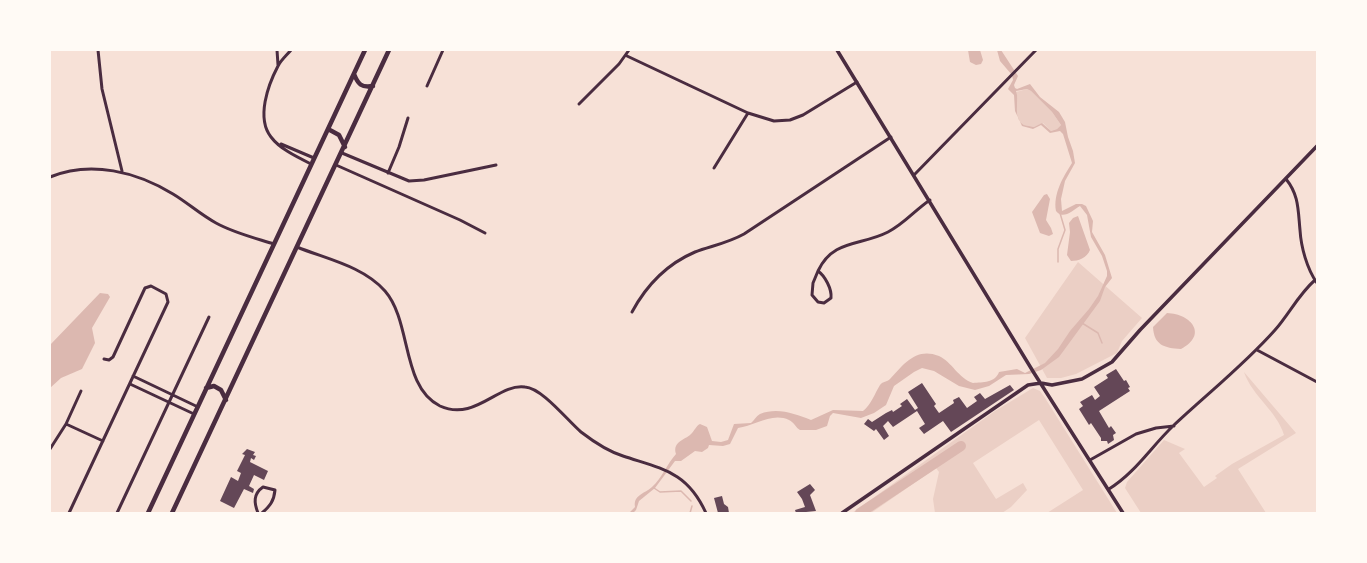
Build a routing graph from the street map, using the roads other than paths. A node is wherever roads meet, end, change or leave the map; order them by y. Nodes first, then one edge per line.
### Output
1 (98, 50) edge
2 (277, 50) edge
3 (291, 50) edge
4 (365, 50) edge
5 (389, 50) edge
6 (443, 50) edge
7 (630, 50) edge
8 (838, 50) edge
9 (1036, 50) edge
10 (627, 56) junction
11 (278, 65) junction
12 (354, 74) junction
13 (857, 82) junction
14 (373, 86) junction
15 (427, 86) dead end
16 (579, 104) dead end
17 (748, 113) junction
18 (408, 118) dead end
19 (328, 129) junction
20 (891, 137) junction
21 (277, 143) junction
22 (1317, 146) edge
23 (345, 147) junction
24 (342, 153) junction
25 (314, 158) junction
26 (311, 164) junction
27 (336, 165) junction
28 (496, 165) dead end
29 (714, 168) dead end
30 (122, 172) junction
31 (388, 173) junction
32 (914, 175) junction
33 (50, 177) edge
34 (1286, 179) junction
35 (930, 200) junction
36 (486, 233) dead end
37 (274, 244) junction
38 (297, 247) junction
39 (818, 270) junction
40 (1316, 282) edge
41 (632, 312) dead end
42 (209, 318) dead end
43 (1257, 350) junction
44 (104, 359) dead end
45 (133, 376) junction
46 (1317, 382) edge
47 (1041, 383) junction
48 (130, 384) junction
49 (206, 388) junction
50 (81, 391) dead end
51 (173, 395) junction
52 (226, 400) junction
53 (169, 402) junction
54 (198, 407) junction
55 (194, 414) junction
56 (66, 424) junction
57 (1174, 426) junction
58 (103, 441) junction
59 (50, 449) edge
60 (1090, 460) junction
61 (1109, 489) junction
62 (69, 513) edge
63 (117, 513) edge
64 (148, 513) edge
65 (172, 513) edge
66 (258, 513) edge
67 (262, 513) edge
68 (706, 513) edge
69 (842, 513) edge
70 (1123, 513) edge

1 - 30 street
2 - 11 street
3 - 11 street
4 - 12 main road
5 - 14 main road
6 - 15 street
7 - 10 street
8 - 13 street
9 - 32 street
10 - 16 street
10 - 17 street
11 - 21 street
12 - 14 main road
12 - 19 main road
13 - 17 street
13 - 20 street
14 - 23 main road
17 - 29 street
18 - 31 street
19 - 23 main road
19 - 25 main road
20 - 32 street
20 - 41 street
21 - 25 street
21 - 26 street
22 - 34 street
23 - 24 main road
24 - 27 main road
24 - 31 street
25 - 26 main road
26 - 37 main road
27 - 36 street
27 - 38 main road
28 - 31 street
30 - 33 street
30 - 37 street
32 - 35 street
34 - 40 street
34 - 47 street
35 - 39 street
35 - 47 street
37 - 49 main road
38 - 52 main road
38 - 68 street
39 - 39 street
40 - 43 street
42 - 51 street
43 - 46 street
43 - 57 street
44 - 45 street
45 - 48 street
45 - 51 street
47 - 60 street
47 - 69 street
48 - 53 street
48 - 58 street
49 - 52 main road
49 - 54 main road
50 - 56 street
51 - 53 street
51 - 54 street
52 - 65 main road
53 - 55 street
53 - 63 street
54 - 55 main road
55 - 64 main road
56 - 58 street
56 - 59 street
57 - 60 street
57 - 61 street
58 - 62 street
60 - 61 street
61 - 70 street
66 - 67 street

